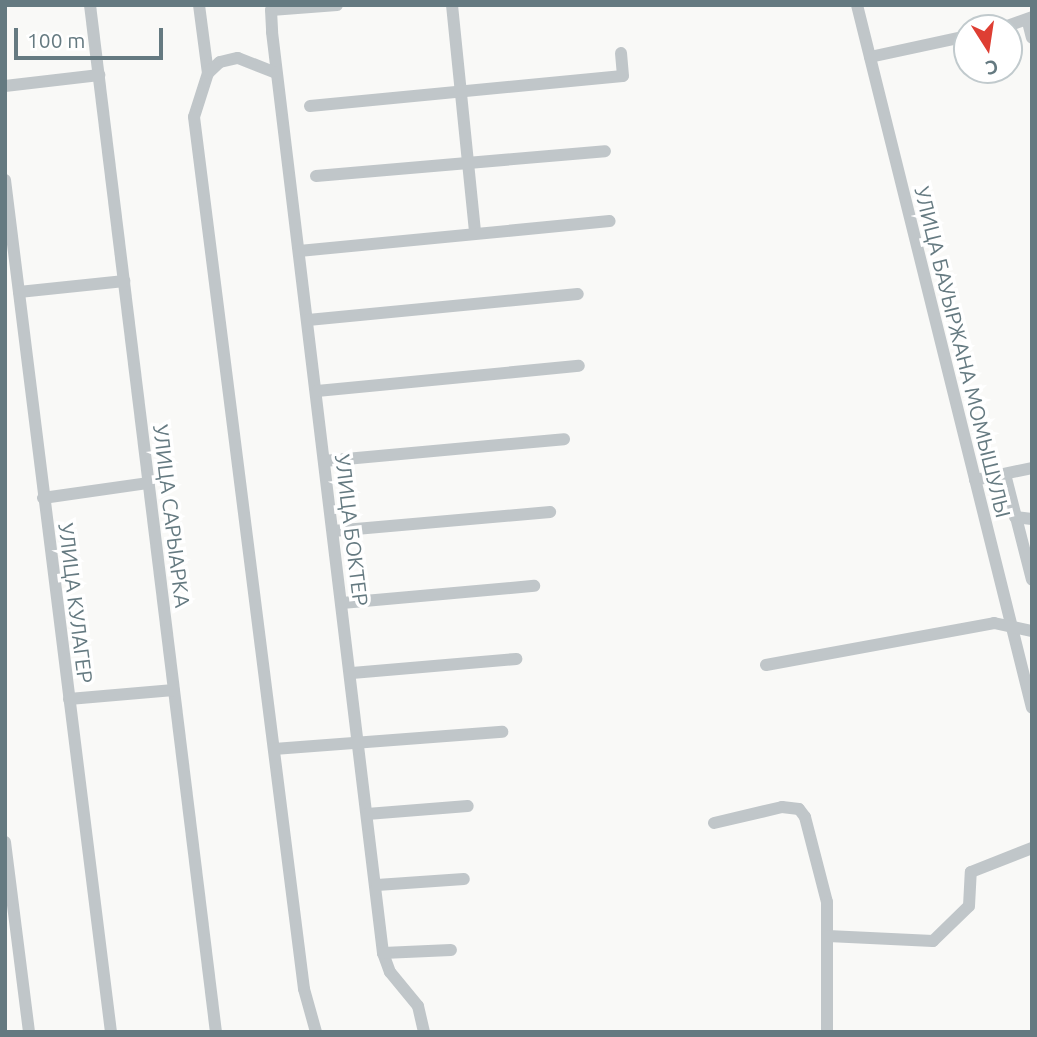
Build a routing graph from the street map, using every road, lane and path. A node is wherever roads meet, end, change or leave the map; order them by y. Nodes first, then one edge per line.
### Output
1 (90, 5) edge
2 (199, 5) edge
3 (337, 5) edge
4 (452, 5) edge
5 (857, 5) edge
6 (1030, 5) edge
7 (1031, 18) edge
8 (1032, 38) edge
9 (953, 39) edge
10 (621, 53) dead end
11 (870, 57) junction
12 (208, 73) junction
13 (276, 73) junction
14 (99, 75) junction
15 (5, 86) edge
16 (460, 90) junction
17 (310, 106) dead end
18 (606, 151) dead end
19 (466, 162) junction
20 (316, 176) dead end
21 (5, 180) edge
22 (610, 221) dead end
23 (475, 233) junction
24 (299, 251) junction
25 (124, 281) junction
26 (19, 292) junction
27 (578, 294) dead end
28 (308, 320) junction
29 (579, 366) dead end
30 (317, 391) junction
31 (564, 439) dead end
32 (324, 461) junction
33 (1032, 468) edge
34 (1005, 474) junction
35 (975, 480) junction
36 (149, 483) junction
37 (43, 498) junction
38 (550, 512) dead end
39 (1015, 517) junction
40 (1032, 519) edge
41 (333, 531) junction
42 (1028, 553) edge
43 (1032, 580) edge
44 (534, 586) dead end
45 (342, 603) junction
46 (1013, 628) junction
47 (1031, 631) edge
48 (1017, 647) junction
49 (516, 659) dead end
50 (766, 665) dead end
51 (352, 673) junction
52 (174, 690) junction
53 (69, 699) junction
54 (1032, 708) edge
55 (502, 732) dead end
56 (358, 744) junction
57 (274, 749) junction
58 (468, 806) dead end
59 (367, 814) junction
60 (714, 823) dead end
61 (5, 842) edge
62 (1032, 848) edge
63 (464, 879) dead end
64 (8, 885) edge
65 (377, 885) junction
66 (828, 936) junction
67 (451, 950) dead end
68 (383, 953) junction
69 (29, 1032) edge
70 (111, 1032) edge
71 (216, 1032) edge
72 (316, 1032) edge
73 (424, 1032) edge
74 (827, 1032) edge

1 - 14 street, УЛИЦА САРЫАРКА
2 - 12 street
3 - 13 street, УЛИЦА БОКТЕР
4 - 16 street
5 - 11 street, УЛИЦА БАУЫРЖАНА МОМЫШУЛЫ
6 - 7 street
7 - 8 street
9 - 11 street
10 - 16 street
11 - 35 street, УЛИЦА БАУЫРЖАНА МОМЫШУЛЫ
12 - 13 street
12 - 57 street
13 - 24 street, УЛИЦА БОКТЕР
14 - 15 street
14 - 25 street, УЛИЦА САРЫАРКА
16 - 17 street
16 - 19 street
18 - 19 street
19 - 20 street
19 - 23 street
21 - 26 street, УЛИЦА КУЛАГЕР
22 - 23 street
23 - 24 street
24 - 28 street, УЛИЦА БОКТЕР
25 - 26 street
25 - 36 street, УЛИЦА САРЫАРКА
26 - 37 street, УЛИЦА КУЛАГЕР
27 - 28 street
28 - 30 street, УЛИЦА БОКТЕР
29 - 30 street
30 - 32 street, УЛИЦА БОКТЕР
31 - 32 street
32 - 41 street, УЛИЦА БОКТЕР
33 - 34 street
34 - 35 street
34 - 39 street
35 - 46 street, УЛИЦА БАУЫРЖАНА МОМЫШУЛЫ
36 - 37 street
36 - 52 street, УЛИЦА САРЫАРКА
37 - 53 street, УЛИЦА КУЛАГЕР
38 - 41 street
39 - 40 street
39 - 42 street
41 - 45 street, УЛИЦА БОКТЕР
42 - 43 street
44 - 45 street
45 - 51 street, УЛИЦА БОКТЕР
46 - 47 street
46 - 48 street, УЛИЦА БАУЫРЖАНА МОМЫШУЛЫ
46 - 50 street
47 - 48 street
48 - 54 street, УЛИЦА БАУЫРЖАНА МОМЫШУЛЫ
49 - 51 street
51 - 56 street, УЛИЦА БОКТЕР
52 - 53 street
52 - 71 street, УЛИЦА САРЫАРКА
53 - 70 street, УЛИЦА КУЛАГЕР
55 - 56 street
56 - 57 street
56 - 59 street, УЛИЦА БОКТЕР
57 - 72 street
58 - 59 street
59 - 65 street, УЛИЦА БОКТЕР
60 - 66 street
61 - 64 street
62 - 66 street
63 - 65 street
64 - 69 street
65 - 68 street, УЛИЦА БОКТЕР
66 - 74 street
67 - 68 street
68 - 73 street, УЛИЦА БОКТЕР

